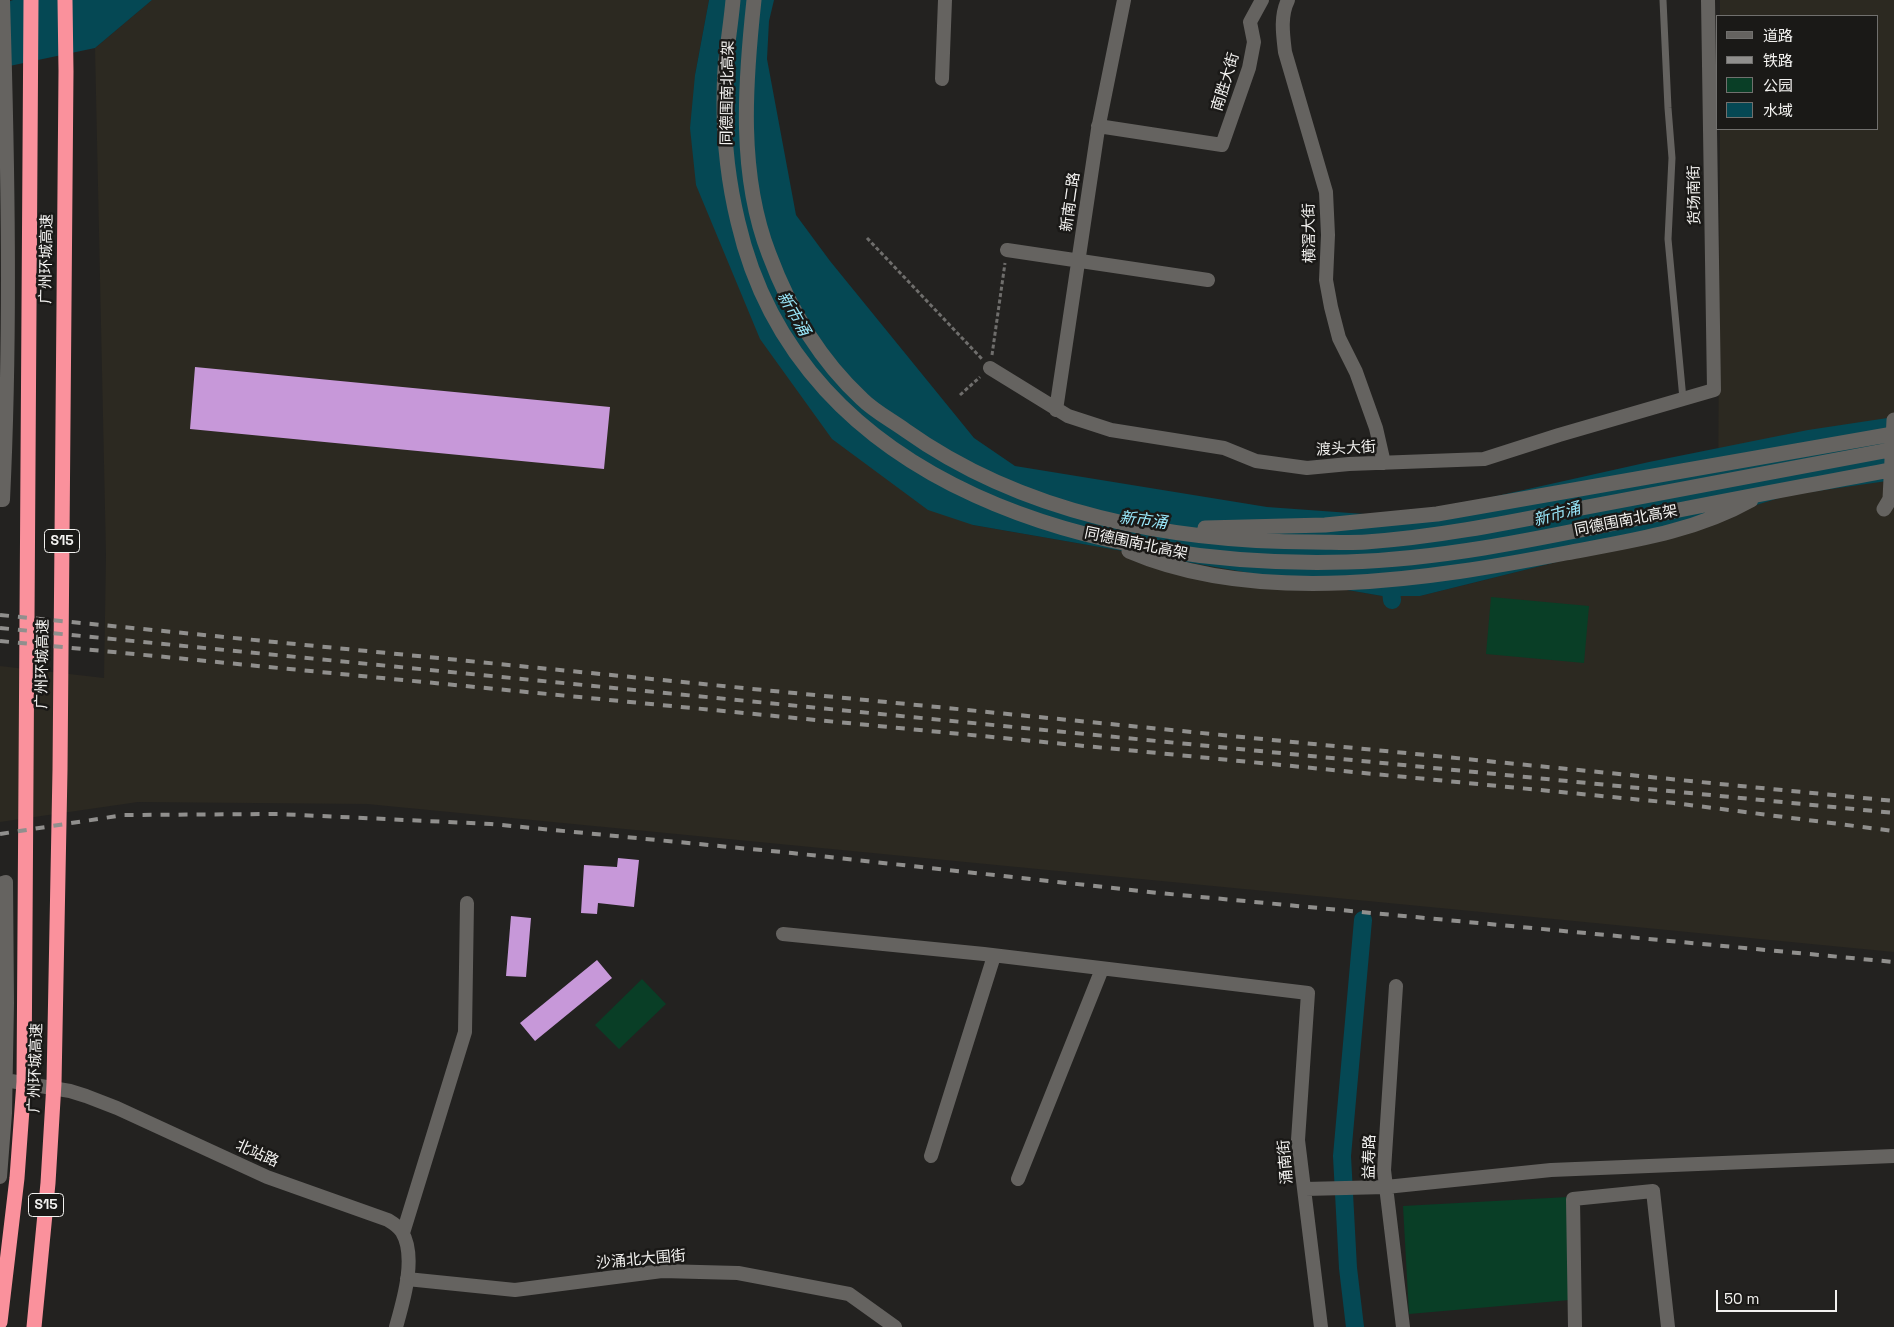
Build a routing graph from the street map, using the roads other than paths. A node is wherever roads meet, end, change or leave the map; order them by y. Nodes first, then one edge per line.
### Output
1 (2, 0) edge
2 (31, 0) edge
3 (65, 0) edge
4 (733, 0) edge
5 (754, 0) edge
6 (945, 0) edge
7 (1124, 0) edge
8 (1262, 0) edge
9 (1288, 0) edge
10 (1663, 0) edge
11 (1708, 0) edge
12 (942, 79) dead end
13 (1098, 126) junction
14 (1007, 250) road end
15 (1078, 260) junction
16 (1208, 280) dead end
17 (990, 368) road end
18 (1714, 390) joint
19 (1683, 399) junction
20 (1056, 410) junction
21 (1894, 420) edge
22 (1894, 443) edge
23 (1384, 463) junction
24 (1894, 469) edge
25 (0, 500) edge
26 (1887, 504) dead end
27 (1150, 529) junction
28 (1093, 535) junction
29 (3, 883) edge
30 (468, 903) dead end
31 (782, 934) dead end
32 (994, 956) junction
33 (1102, 969) junction
34 (1396, 986) dead end
35 (5, 1080) junction
36 (931, 1156) dead end
37 (1894, 1156) edge
38 (0, 1177) edge
39 (1018, 1179) dead end
40 (1386, 1187) junction
41 (1304, 1189) junction
42 (403, 1233) junction
43 (407, 1279) junction
44 (0, 1322) edge
45 (34, 1327) edge
46 (396, 1327) edge
47 (895, 1327) edge
48 (1321, 1327) edge
49 (1403, 1327) edge
50 (1575, 1327) edge
51 (1668, 1327) edge

1 - 25 street
2 - 44 highway, 广州环城高速 / S15
3 - 45 highway, 广州环城高速 / S15
4 - 28 main road, 同德围南北高架
5 - 27 main road, 同德围南北高架
6 - 12 street
7 - 13 street, 新南二路
8 - 13 street, 南胜大街
9 - 23 street, 横滘大街
10 - 19 lane
11 - 18 street, 货场南街
13 - 15 street, 新南二路
14 - 15 street
15 - 16 street
15 - 20 street, 新南二路
17 - 20 street, 渡头大街
18 - 19 street, 渡头大街
19 - 23 street, 渡头大街
20 - 23 street, 渡头大街
21 - 22 main road
22 - 26 main road
22 - 27 main road
22 - 27 main road, 同德围南北高架
22 - 28 main road
24 - 28 main road, 同德围南北高架
29 - 35 street
30 - 42 street
31 - 32 street
32 - 33 street
32 - 36 street
33 - 39 street
33 - 41 street, 涌南街
34 - 40 street, 益寿路
35 - 38 street
35 - 42 street, 北站路
37 - 40 street
40 - 41 street
40 - 49 street, 益寿路
41 - 48 street, 涌南街
42 - 43 street
43 - 46 street
43 - 47 street, 沙涌北大围街
50 - 51 street

